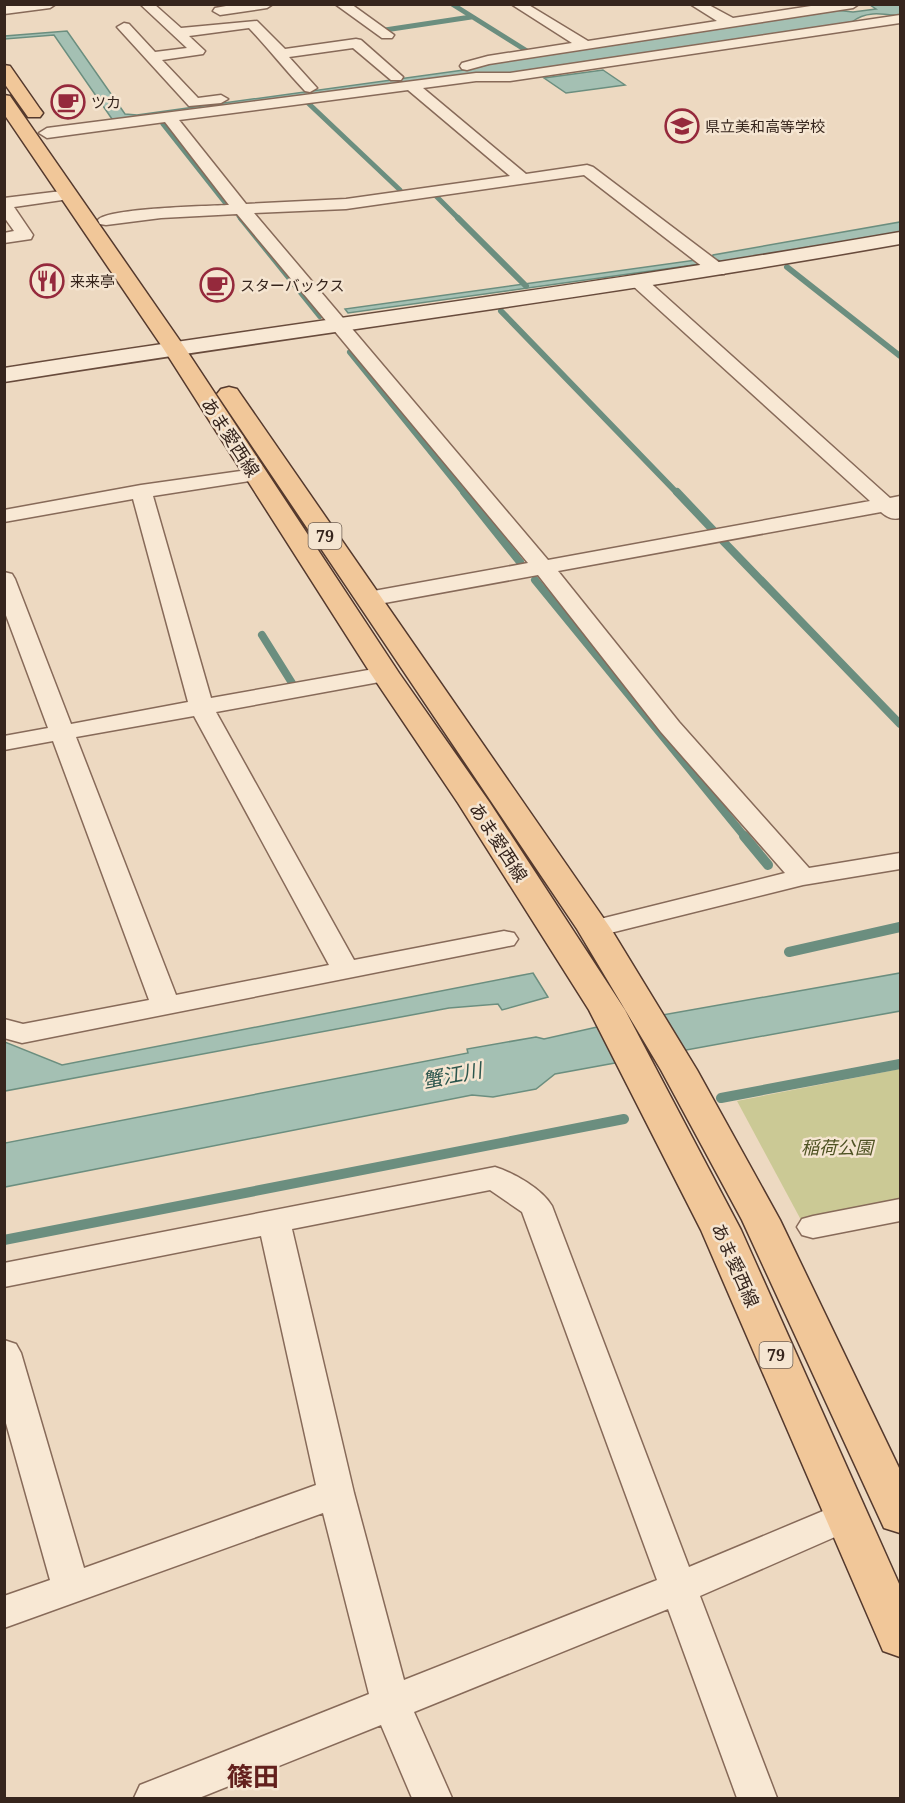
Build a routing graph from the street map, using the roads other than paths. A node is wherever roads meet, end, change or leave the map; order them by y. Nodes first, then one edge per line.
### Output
1 (50, 4) edge
2 (146, 4) edge
3 (267, 4) edge
4 (341, 4) edge
5 (517, 4) edge
6 (696, 4) edge
7 (853, 4) edge
8 (4, 10) edge
9 (213, 12) dead end
10 (887, 15) edge
11 (731, 23) junction
12 (124, 27) dead end
13 (177, 33) junction
14 (387, 35) dead end
15 (585, 45) junction
16 (282, 54) junction
17 (152, 57) junction
18 (4, 70) edge
19 (396, 76) junction
20 (410, 86) junction
21 (310, 88) junction
22 (4, 100) edge
23 (169, 117) junction
24 (47, 133) junction
25 (523, 179) junction
26 (70, 195) junction
27 (4, 203) edge
28 (242, 210) junction
29 (106, 220) junction
30 (4, 238) edge
31 (900, 238) edge
32 (718, 270) junction
33 (639, 282) junction
34 (339, 324) junction
35 (185, 346) junction
36 (4, 375) edge
37 (255, 475) junction
38 (141, 491) junction
39 (896, 508) edge
40 (4, 516) edge
41 (543, 567) junction
42 (4, 579) edge
43 (368, 599) junction
44 (385, 674) junction
45 (202, 708) junction
46 (63, 733) junction
47 (4, 743) edge
48 (900, 861) edge
49 (802, 877) junction
50 (594, 929) junction
51 (504, 939) dead end
52 (346, 970) junction
53 (166, 1006) junction
54 (624, 1007) junction
55 (4, 1028) edge
56 (661, 1073) junction
57 (900, 1210) edge
58 (274, 1221) junction
59 (813, 1227) dead end
60 (4, 1275) edge
61 (4, 1353) edge
62 (336, 1493) junction
63 (899, 1507) edge
64 (847, 1516) junction
65 (679, 1588) junction
66 (71, 1589) junction
67 (4, 1612) edge
68 (900, 1636) edge
69 (391, 1703) junction
70 (154, 1798) edge
71 (432, 1798) edge
72 (757, 1798) edge

1 - 8 street
2 - 13 street
3 - 9 street
4 - 14 street
5 - 15 street
6 - 11 street
7 - 11 street
10 - 20 street
11 - 15 street
12 - 17 street
13 - 16 street
13 - 17 street
15 - 19 street
16 - 19 street
16 - 21 street
17 - 21 street
18 - 24 main road, あま愛西線 / 79
19 - 21 street
20 - 23 street
20 - 25 street
22 - 26 main road, あま愛西線 / 79
23 - 24 street
23 - 28 street
24 - 29 main road, あま愛西線 / 79
25 - 28 street
25 - 32 street
26 - 27 street
26 - 35 main road, あま愛西線 / 79
27 - 30 street
28 - 29 street
28 - 34 street
29 - 35 main road, あま愛西線 / 79
31 - 32 street
32 - 33 street
33 - 34 street
33 - 39 street
34 - 35 street
34 - 41 street
35 - 36 street
35 - 37 main road, あま愛西線 / 79
35 - 43 main road, あま愛西線 / 79
37 - 38 street
37 - 44 main road, あま愛西線 / 79
38 - 40 street
38 - 45 street
39 - 41 street
41 - 43 street
41 - 49 street
42 - 46 street
43 - 50 main road, あま愛西線 / 79
44 - 45 street
44 - 54 main road, あま愛西線 / 79
45 - 46 street
45 - 52 street
46 - 47 street
46 - 53 street
48 - 49 street
49 - 50 street
50 - 54 main road, あま愛西線 / 79
51 - 52 street
52 - 53 street
53 - 55 street
54 - 56 main road, あま愛西線 / 79
56 - 63 main road, あま愛西線 / 79
56 - 64 main road, あま愛西線 / 79
57 - 59 street
58 - 60 street
58 - 62 street
58 - 65 street
61 - 66 street
62 - 66 street
62 - 69 street
64 - 65 street
64 - 68 main road, あま愛西線 / 79
65 - 69 street
65 - 72 street
66 - 67 street
69 - 70 street
69 - 71 street

